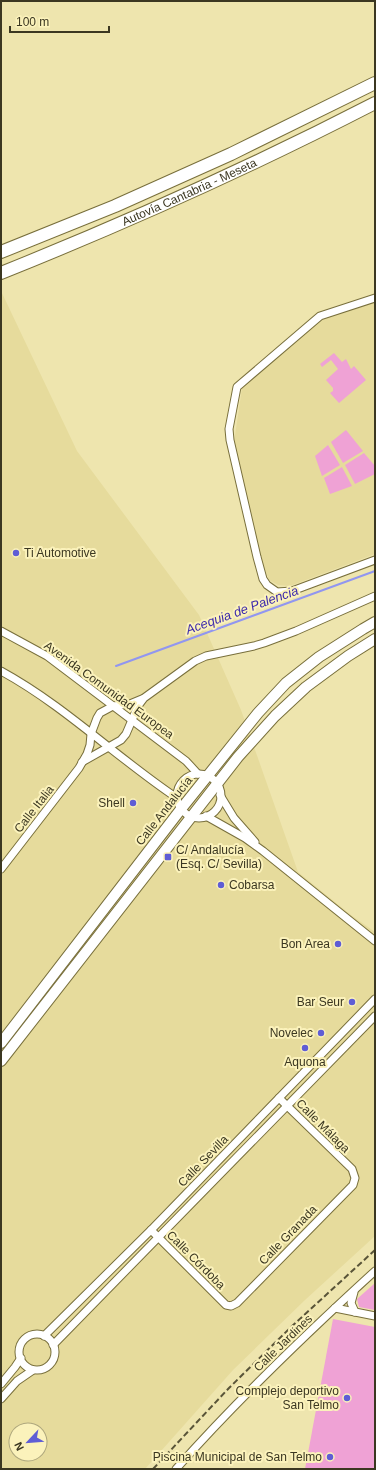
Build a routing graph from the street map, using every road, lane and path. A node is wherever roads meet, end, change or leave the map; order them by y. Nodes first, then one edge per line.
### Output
1 (375, 83) edge
2 (375, 103) edge
3 (1, 252) edge
4 (1, 273) edge
5 (375, 298) edge
6 (375, 560) edge
7 (375, 596) edge
8 (375, 622) edge
9 (1, 631) edge
10 (375, 639) edge
11 (1, 672) edge
12 (144, 698) junction
13 (113, 706) junction
14 (132, 720) junction
15 (90, 734) junction
16 (108, 748) junction
17 (82, 762) junction
18 (203, 775) junction
19 (217, 784) junction
20 (220, 795) junction
21 (177, 798) junction
22 (181, 809) junction
23 (206, 816) junction
24 (192, 817) junction
25 (263, 851) junction
26 (1, 869) edge
27 (374, 941) edge
28 (375, 999) edge
29 (375, 1016) edge
30 (1, 1044) edge
31 (1, 1061) edge
32 (279, 1098) junction
33 (287, 1106) junction
34 (352, 1169) joint
35 (151, 1230) junction
36 (158, 1238) junction
37 (375, 1271) edge
38 (355, 1289) junction
39 (226, 1305) joint
40 (335, 1308) junction
41 (355, 1312) junction
42 (375, 1316) edge
43 (44, 1336) junction
44 (54, 1345) junction
45 (21, 1358) junction
46 (33, 1370) junction
47 (1, 1384) edge
48 (1, 1399) edge
49 (176, 1469) edge

1 - 3 highway, Autovía Cantabria - Meseta
2 - 4 highway, Autovía Cantabria - Meseta
5 - 6 street
7 - 12 street
8 - 18 main road, Calle Andalucía
9 - 13 street, Avenida Comunidad Europea
10 - 19 main road, Calle Andalucía
11 - 15 street
12 - 13 street
12 - 14 street
13 - 14 street, Avenida Comunidad Europea
13 - 15 street
14 - 16 street
14 - 18 street, Avenida Comunidad Europea
15 - 16 street
15 - 17 street, Calle Italia
16 - 17 street, Calle Italia
16 - 21 street
17 - 26 street, Calle Italia
18 - 19 street, Avenida Comunidad Europea
18 - 21 street
18 - 22 main road, Calle Andalucía
19 - 20 street
19 - 24 main road, Calle Andalucía
20 - 23 street
20 - 25 street
21 - 22 street
22 - 24 street
22 - 30 main road, Calle Andalucía
23 - 24 street
23 - 25 street
24 - 31 main road, Calle Andalucía
25 - 27 street
28 - 32 street, Calle Sevilla
29 - 33 street, Calle Sevilla
32 - 33 street, Calle Málaga
32 - 35 street, Calle Sevilla
33 - 34 street, Calle Málaga
33 - 36 street, Calle Sevilla
34 - 39 street, Calle Granada
35 - 36 street, Calle Córdoba
35 - 43 street, Calle Sevilla
36 - 39 street, Calle Córdoba
36 - 44 street, Calle Sevilla
37 - 38 street, Calle Jardines
38 - 40 street, Calle Jardines
38 - 41 street
40 - 41 street
40 - 49 street, Calle Jardines
41 - 42 street
43 - 44 street
43 - 45 street
44 - 46 street
45 - 46 street
45 - 47 street
46 - 48 street

